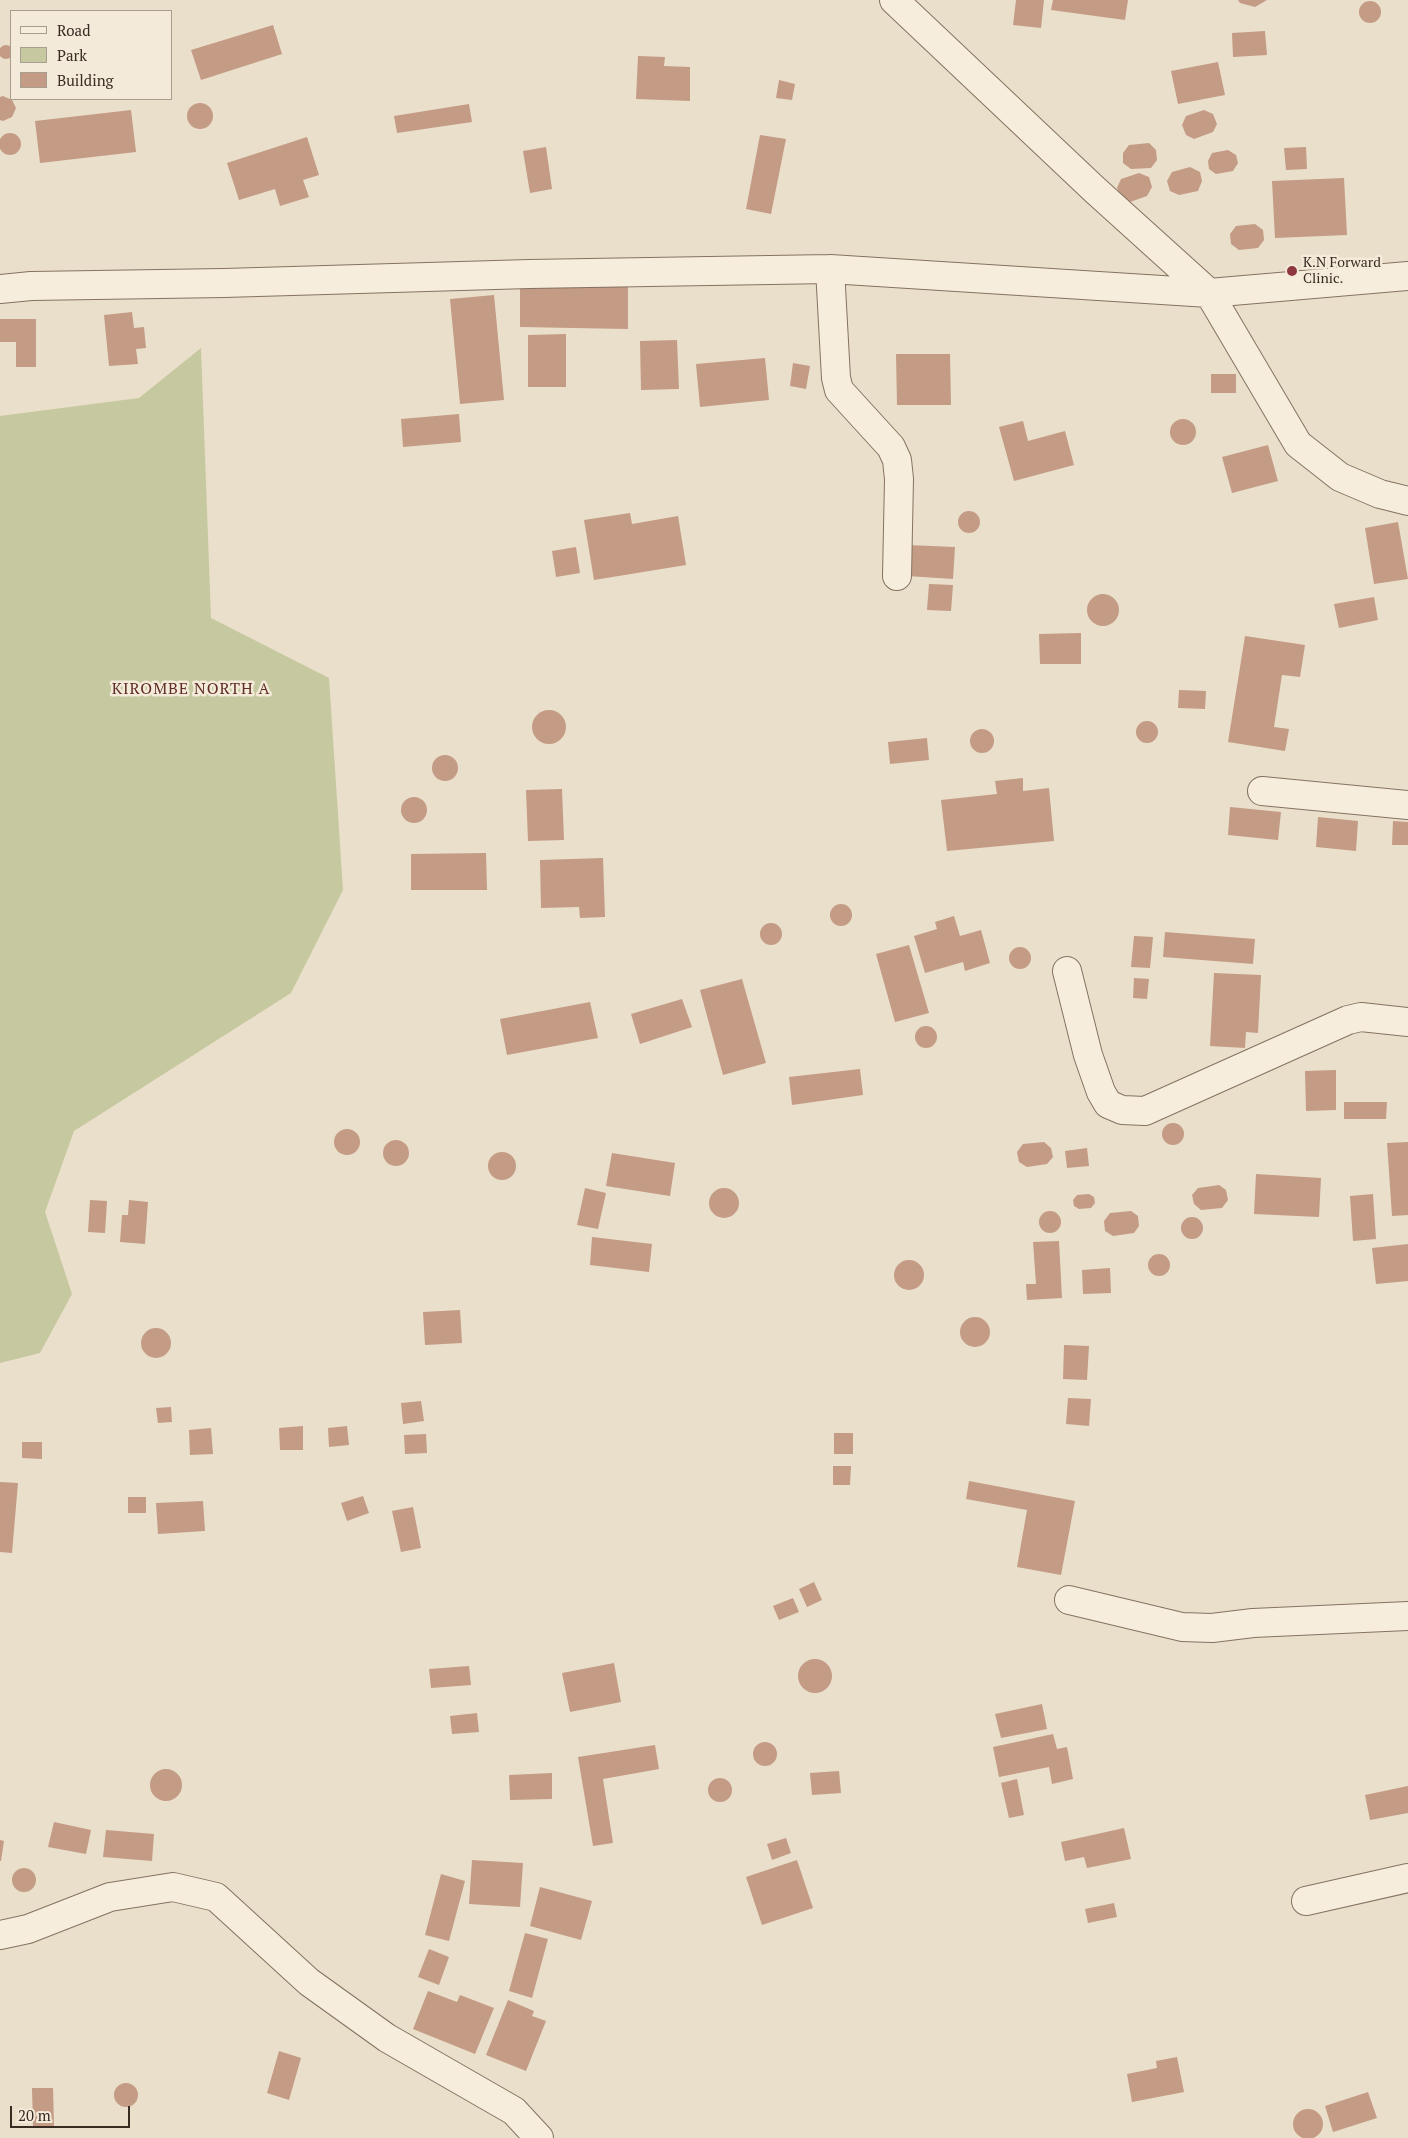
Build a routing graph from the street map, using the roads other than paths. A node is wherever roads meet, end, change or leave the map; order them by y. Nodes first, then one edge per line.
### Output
1 (894, 0) edge
2 (830, 270) junction
3 (1408, 276) edge
4 (0, 290) edge
5 (1209, 293) junction
6 (1408, 501) edge
7 (896, 576) dead end
8 (1262, 791) dead end
9 (1408, 805) edge
10 (1067, 971) dead end
11 (1408, 1022) edge
12 (1069, 1600) dead end
13 (1408, 1616) edge
14 (1408, 1878) edge
15 (1306, 1901) dead end
16 (0, 1935) edge
17 (539, 2138) edge

1 - 5 street
2 - 4 street
2 - 5 street
2 - 7 street
3 - 5 street
5 - 6 street
8 - 9 street
10 - 11 street
12 - 13 street
14 - 15 street
16 - 17 street

